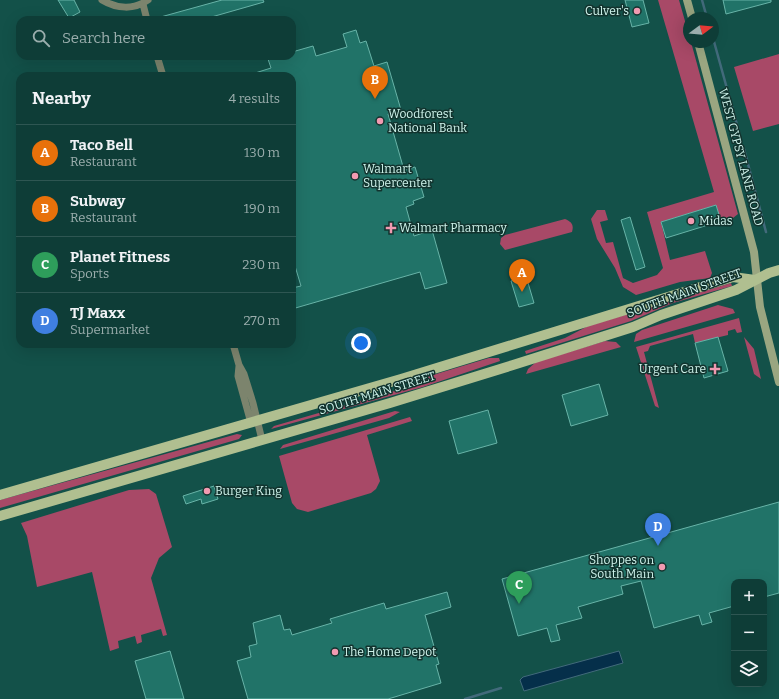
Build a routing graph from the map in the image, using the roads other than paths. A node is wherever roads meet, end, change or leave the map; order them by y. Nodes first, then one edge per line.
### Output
1 (102, 0) edge
2 (687, 0) edge
3 (145, 2) edge
4 (690, 12) edge
5 (147, 16) edge
6 (700, 48) edge
7 (158, 60) edge
8 (162, 72) edge
9 (779, 270) edge
10 (756, 280) junction
11 (234, 348) edge
12 (779, 382) edge
13 (254, 422) junction
14 (262, 440) junction
15 (0, 495) edge
16 (0, 516) edge

1 - 3 street
2 - 4 main road
3 - 5 street
6 - 10 main road, WEST GYPSY LANE ROAD
7 - 8 street
9 - 10 main road, SOUTH MAIN STREET
10 - 12 main road, WEST GYPSY LANE ROAD
10 - 13 main road, SOUTH MAIN STREET
10 - 14 main road, SOUTH MAIN STREET
11 - 13 street
13 - 14 street
13 - 15 main road, SOUTH MAIN STREET
14 - 16 main road, SOUTH MAIN STREET

